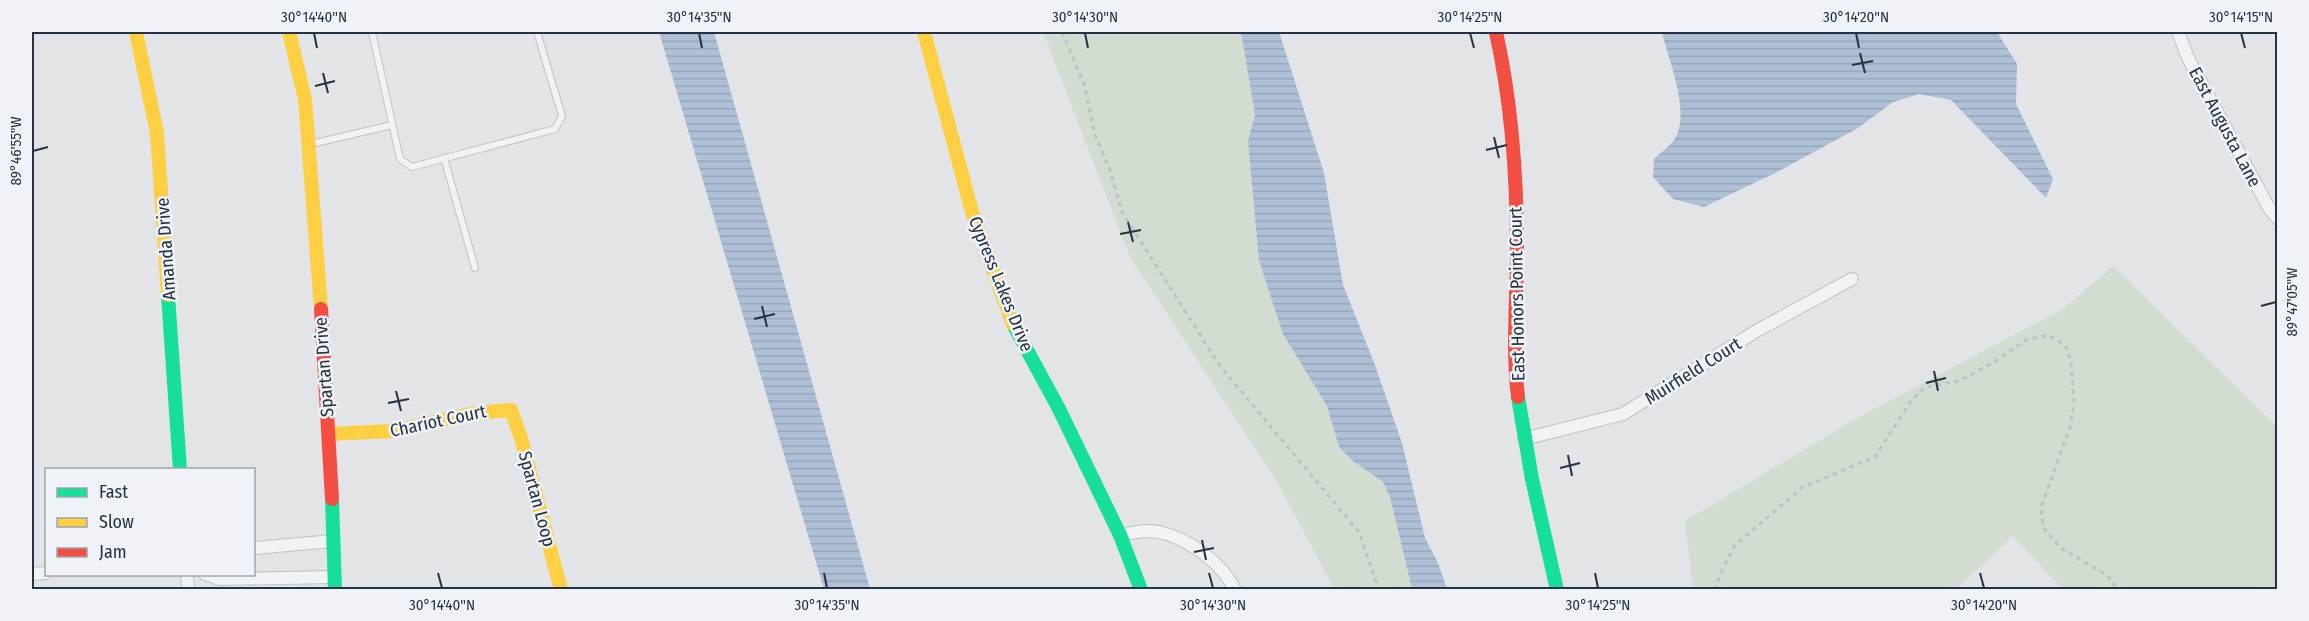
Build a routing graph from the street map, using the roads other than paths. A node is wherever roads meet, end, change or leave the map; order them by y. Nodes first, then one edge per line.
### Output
1 (136, 32) edge
2 (289, 32) edge
3 (372, 32) edge
4 (537, 32) edge
5 (924, 32) edge
6 (1496, 32) edge
7 (2178, 32) edge
8 (392, 125) junction
9 (310, 144) junction
10 (444, 158) junction
11 (2277, 219) edge
12 (475, 268) dead end
13 (1852, 279) dead end
14 (511, 410) joint
15 (328, 434) junction
16 (1524, 439) junction
17 (180, 468) edge
18 (1120, 535) junction
19 (333, 541) junction
20 (255, 548) edge
21 (211, 576) edge
22 (335, 583) edge
23 (561, 590) edge
24 (1141, 590) edge
25 (1235, 590) edge
26 (1557, 590) edge

1 - 17 street, Amanda Drive
2 - 9 street, Spartan Drive
3 - 8 lane
4 - 10 lane
5 - 18 street, Cypress Lakes Drive
6 - 16 street, East Honors Point Court
7 - 11 street, East Augusta Lane
8 - 9 lane
8 - 10 lane
9 - 15 street, Spartan Drive
10 - 12 lane
13 - 16 street, Muirfield Court
14 - 15 street, Chariot Court
14 - 23 street, Spartan Loop
15 - 19 street, Spartan Drive
16 - 26 street, East Honors Point Court
18 - 24 street, Cypress Lakes Drive
18 - 25 street
19 - 20 street
19 - 22 street, Spartan Drive
21 - 22 street

